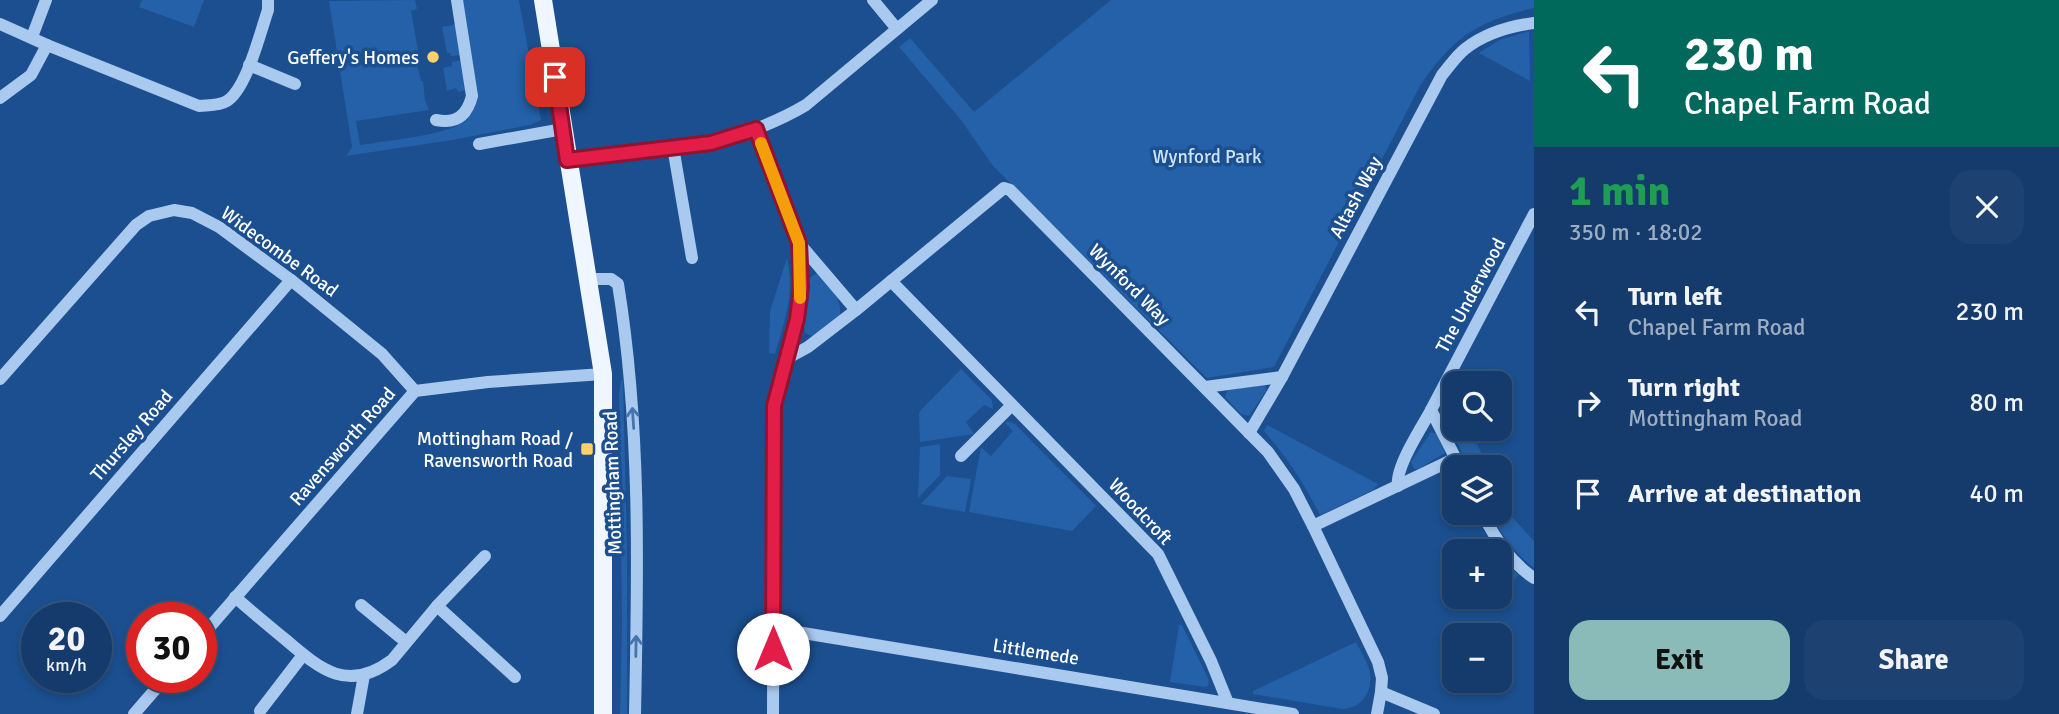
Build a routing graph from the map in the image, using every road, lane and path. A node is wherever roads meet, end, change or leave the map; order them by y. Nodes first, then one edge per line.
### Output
1 (46, 0) edge
2 (268, 0) edge
3 (457, 0) edge
4 (543, 0) edge
5 (873, 0) edge
6 (932, 0) edge
7 (1534, 23) edge
8 (0, 24) edge
9 (897, 29) junction
10 (32, 37) junction
11 (47, 45) junction
12 (249, 65) junction
13 (295, 84) dead end
14 (0, 98) edge
15 (436, 120) dead end
16 (563, 129) junction
17 (756, 129) junction
18 (479, 144) dead end
19 (673, 148) junction
20 (567, 160) junction
21 (1534, 214) edge
22 (799, 243) junction
23 (692, 258) dead end
24 (587, 279) junction
25 (291, 280) junction
26 (891, 281) junction
27 (856, 310) junction
28 (786, 359) junction
29 (603, 374) junction
30 (1282, 377) junction
31 (0, 379) edge
32 (1205, 387) junction
33 (415, 391) junction
34 (1012, 405) junction
35 (1431, 410) junction
36 (1249, 433) junction
37 (1454, 455) edge
38 (961, 456) dead end
39 (1442, 468) edge
40 (1398, 486) junction
41 (1489, 525) edge
42 (1313, 526) junction
43 (485, 556) dead end
44 (1534, 578) edge
45 (235, 597) junction
46 (361, 605) dead end
47 (437, 606) junction
48 (0, 615) edge
49 (217, 618) edge
50 (773, 628) junction
51 (406, 642) junction
52 (303, 655) junction
53 (364, 675) junction
54 (516, 677) dead end
55 (1381, 692) junction
56 (152, 693) edge
57 (1228, 703) junction
58 (260, 710) dead end
59 (134, 714) edge
60 (357, 714) edge
61 (603, 714) edge
62 (635, 714) edge
63 (773, 714) edge
64 (1293, 714) edge
65 (1377, 714) edge
66 (1434, 714) edge

1 - 10 street
2 - 12 street
3 - 15 street
4 - 16 main road, Mottingham Road
5 - 9 street
6 - 9 street
7 - 30 street, Altash Way
8 - 10 street
9 - 17 street
10 - 11 street
11 - 12 street
11 - 14 street
12 - 13 street
16 - 18 street
16 - 20 main road, Mottingham Road
17 - 19 street
17 - 22 street
19 - 20 street
19 - 23 street
20 - 24 main road, Mottingham Road
21 - 35 street, The Underwood
22 - 27 street
22 - 28 street
24 - 29 main road, Mottingham Road
62 -> 24 street, Mottingham Road
25 - 31 street, Widecombe Road
25 - 33 street, Widecombe Road
25 - 48 street, Thursley Road
26 - 27 street
26 - 32 street, Wynford Way
26 - 34 street, Woodcroft
27 - 28 street
28 - 50 street
29 - 33 street, Ravensworth Road
29 - 61 main road, Mottingham Road
30 - 32 street
30 - 36 street, Altash Way
32 - 36 street, Wynford Way
33 - 45 street, Ravensworth Road
34 - 38 street
34 - 57 street, Woodcroft
35 - 37 street
35 - 40 street
36 - 42 street, Wynford Way
39 - 40 street
40 - 42 street
41 - 44 street
42 - 55 street, Wynford Way
43 - 47 street
45 - 49 street, Ravensworth Road
45 - 52 street
46 - 51 street
47 - 51 street
47 - 54 street
50 - 57 street, Littlemede
50 - 63 street
51 - 53 street
52 - 53 street
52 - 58 street
53 - 60 street
55 - 65 street, Wynford Way
55 - 66 street
56 - 59 street
57 - 64 street, Littlemede

